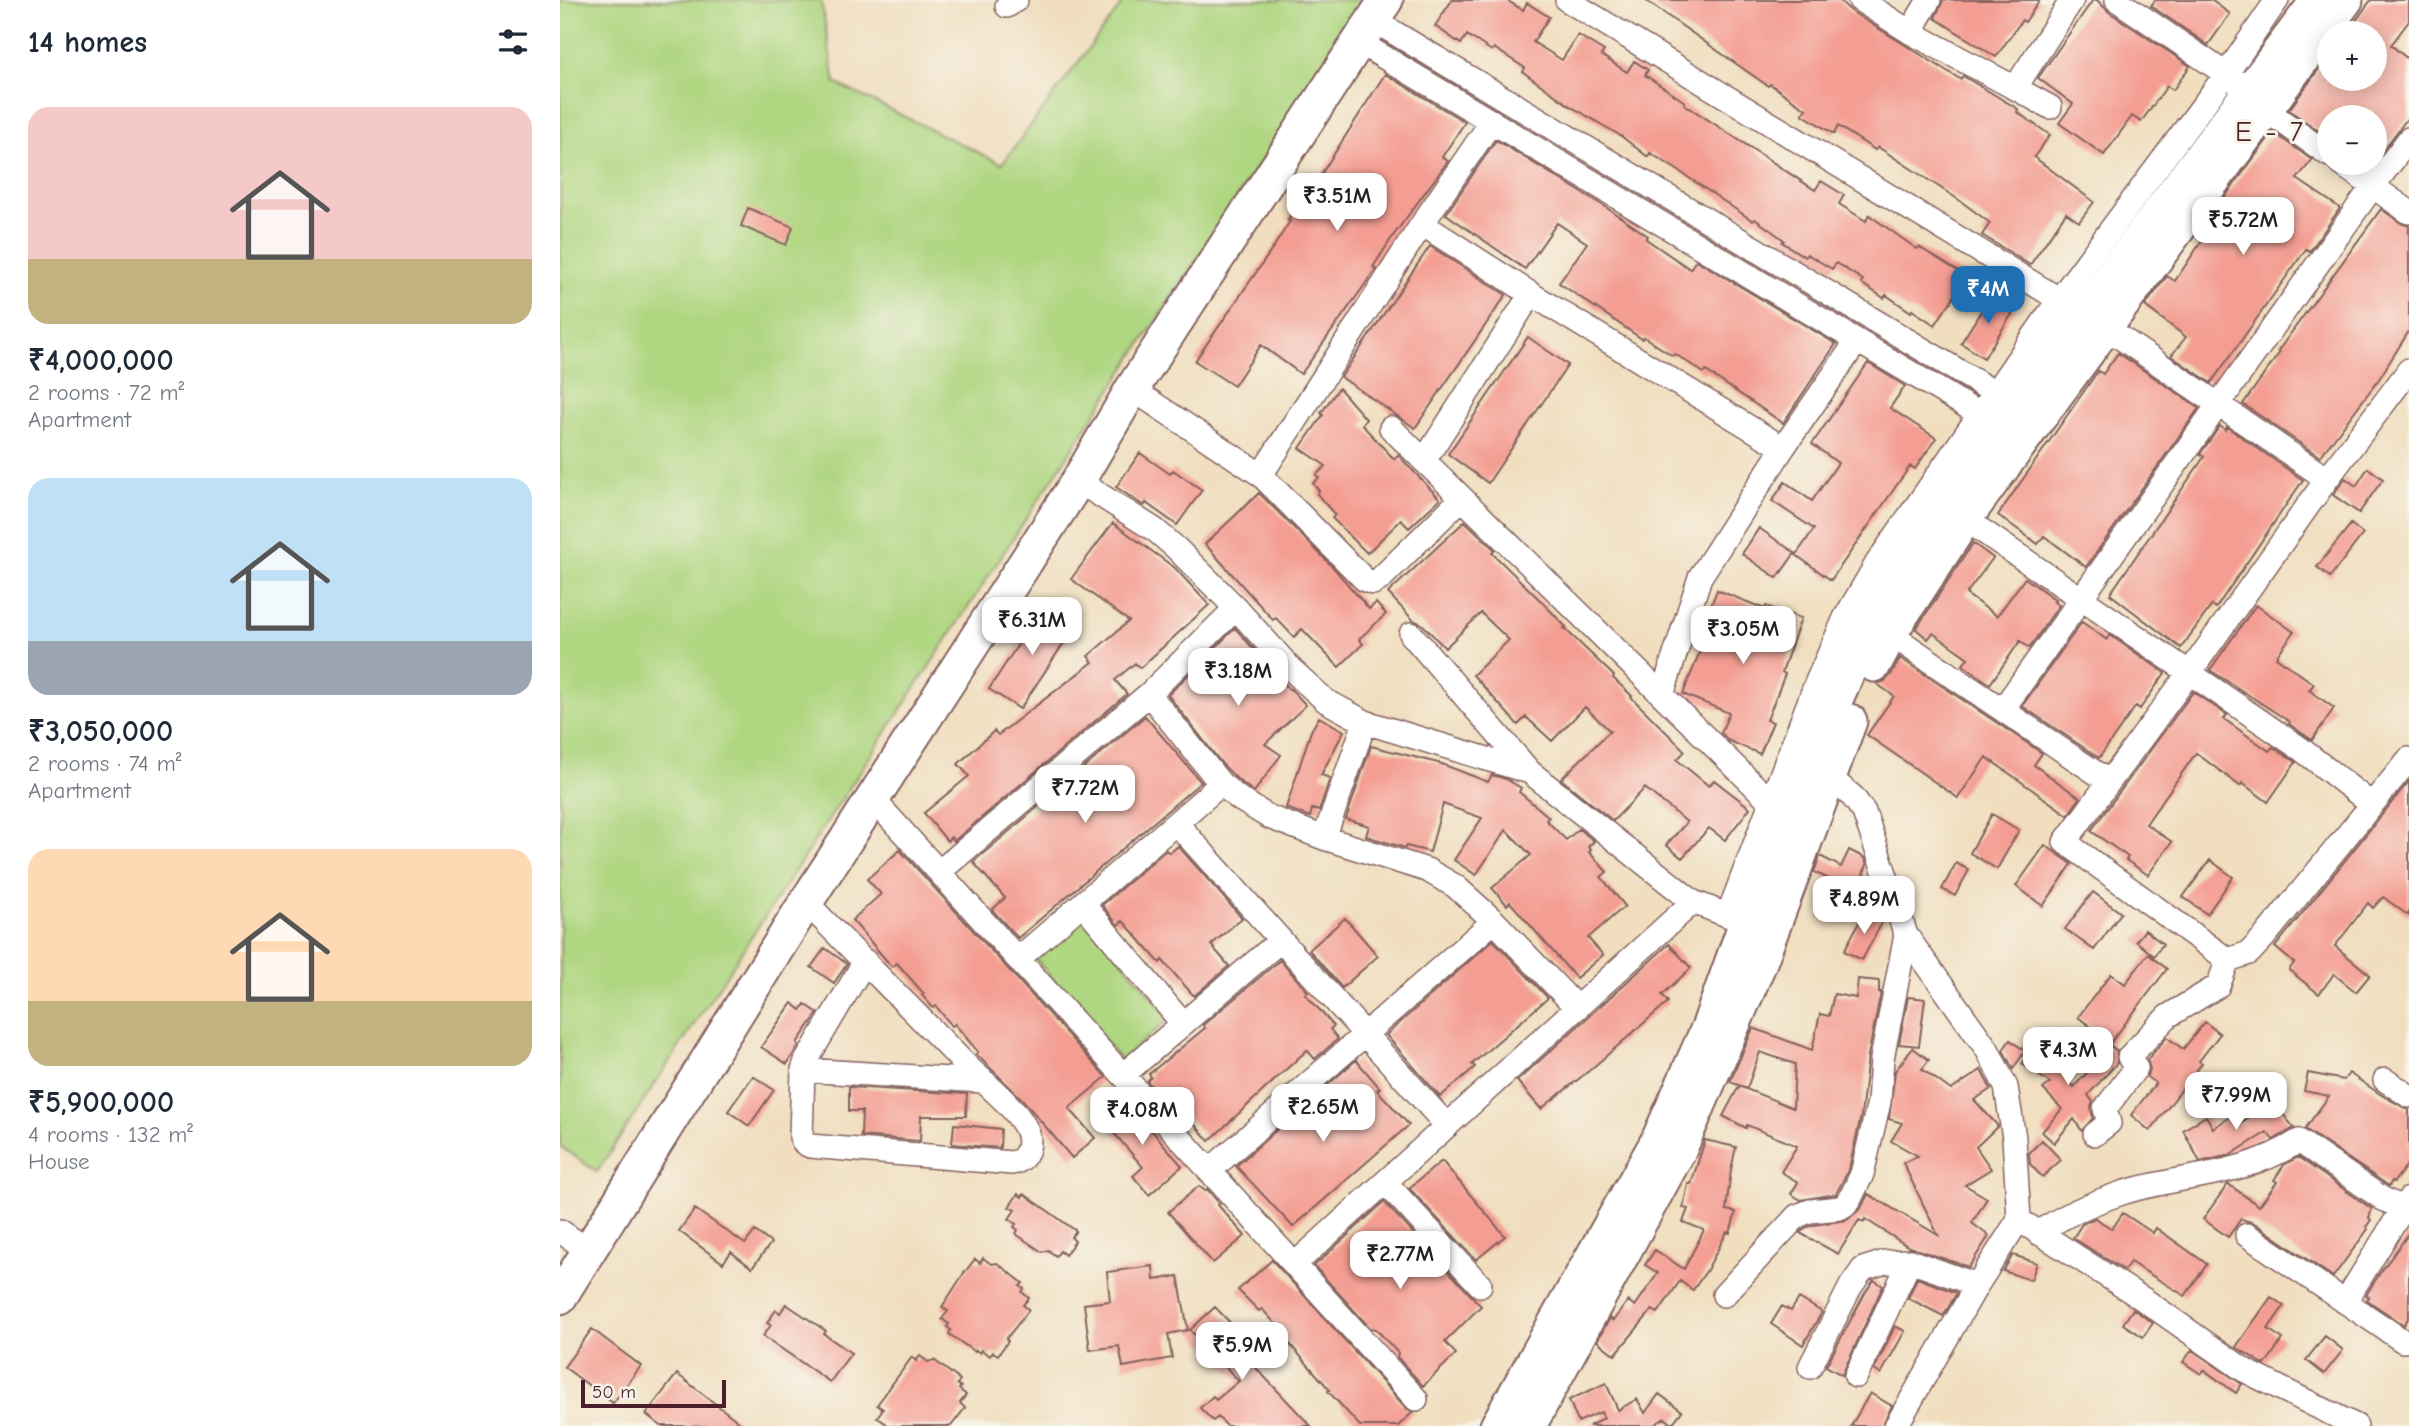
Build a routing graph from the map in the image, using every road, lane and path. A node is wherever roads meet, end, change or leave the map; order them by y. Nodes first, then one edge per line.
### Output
1 (1567, 0) edge
2 (1860, 0) edge
3 (1929, 0) edge
4 (2072, 0) edge
5 (2117, 0) edge
6 (2277, 0) edge
7 (2318, 0) edge
8 (2346, 0) edge
9 (1372, 20) edge
10 (1910, 32) junction
11 (2015, 88) junction
12 (2248, 91) junction
13 (2050, 107) dead end
14 (1492, 121) junction
15 (2409, 139) edge
16 (2317, 146) edge
17 (2357, 175) edge
18 (2373, 186) junction
19 (2409, 212) edge
20 (1422, 224) junction
21 (1531, 294) junction
22 (2082, 313) junction
23 (1857, 341) junction
24 (2409, 370) edge
25 (1132, 389) junction
26 (2219, 405) junction
27 (2009, 416) junction
28 (1391, 428) dead end
29 (1783, 448) junction
30 (1424, 461) junction
31 (1261, 475) junction
32 (2327, 479) junction
33 (1078, 481) junction
34 (1462, 498) junction
35 (1965, 519) junction
36 (2081, 597) junction
37 (1236, 608) junction
38 (1411, 634) dead end
39 (1890, 634) junction
40 (2190, 672) junction
41 (1149, 694) junction
42 (1662, 695) junction
43 (2003, 709) junction
44 (1365, 722) junction
45 (2409, 759) edge
46 (1819, 768) junction
47 (1530, 772) junction
48 (2108, 781) junction
49 (1220, 784) junction
50 (873, 799) junction
51 (2371, 803) junction
52 (1778, 809) junction
53 (1177, 824) junction
54 (1324, 838) junction
55 (939, 872) junction
56 (806, 902) junction
57 (1693, 902) junction
58 (1083, 904) junction
59 (1494, 920) junction
60 (1748, 923) junction
61 (1906, 935) junction
62 (1281, 940) junction
63 (1018, 959) junction
64 (2228, 960) junction
65 (865, 961) junction
66 (1577, 1008) junction
67 (1183, 1024) junction
68 (1365, 1034) junction
69 (803, 1070) junction
70 (1123, 1075) junction
71 (2385, 1080) dead end
72 (982, 1081) junction
73 (2409, 1096) edge
74 (1447, 1126) junction
75 (2095, 1134) dead end
76 (1209, 1171) junction
77 (1385, 1182) junction
78 (2407, 1206) edge
79 (2019, 1219) junction
80 (560, 1231) edge
81 (2038, 1233) junction
82 (2247, 1235) dead end
83 (588, 1250) junction
84 (1910, 1261) junction
85 (1294, 1265) junction
86 (1480, 1285) dead end
87 (1978, 1285) junction
88 (1724, 1295) dead end
89 (560, 1297) edge
90 (2345, 1302) junction
91 (2403, 1341) dead end
92 (1810, 1367) dead end
93 (1856, 1376) dead end
94 (1416, 1399) dead end
95 (1497, 1426) edge
96 (1529, 1426) edge
97 (1896, 1426) edge
98 (2356, 1426) edge

1 - 22 street
2 - 10 street
3 - 10 street
4 - 11 street
5 - 12 street
6 - 12 street
7 - 12 street
8 - 12 street
9 - 14 street
9 - 25 street
9 - 27 street
10 - 11 street
11 - 13 street
12 - 16 street
12 - 22 street
12 - 22 street
14 - 20 street
14 - 23 street
15 - 18 street
17 - 18 street
18 - 19 street
18 - 26 street
20 - 21 street
20 - 31 street
21 - 29 street
21 - 30 street
22 - 26 street
22 - 27 street
22 - 27 street
23 - 27 street
23 - 29 street
24 - 32 street
25 - 31 street
25 - 33 street
26 - 32 street
26 - 36 street
27 - 35 street
27 - 46 street
27 - 52 street
28 - 30 street
29 - 42 street
30 - 34 street
31 - 34 street
32 - 40 street
33 - 37 street
33 - 50 street
34 - 42 street
35 - 36 street
35 - 39 street
36 - 40 street
36 - 43 street
37 - 41 street
37 - 44 street
38 - 47 street
39 - 43 street
39 - 46 street
40 - 48 street
40 - 51 street
41 - 49 street
41 - 55 street
42 - 52 street
43 - 48 street
44 - 47 street
44 - 54 street
45 - 51 street
46 - 52 street
46 - 60 street
46 - 61 street
47 - 57 street
48 - 64 street
49 - 53 street
49 - 54 street
50 - 55 street
50 - 56 street
51 - 64 street
52 - 60 street
53 - 58 street
53 - 62 street
54 - 59 street
55 - 63 street
56 - 65 street
56 - 83 street
57 - 60 street
57 - 66 street
58 - 63 street
58 - 67 street
59 - 66 street
59 - 68 street
60 - 95 street
60 - 96 street
61 - 79 street
61 - 88 street
62 - 67 street
62 - 68 street
63 - 70 street
64 - 75 street
65 - 69 street
65 - 72 street
66 - 74 street
67 - 70 street
68 - 74 street
68 - 76 street
69 - 72 street
69 - 72 street
70 - 76 street
71 - 73 street
74 - 77 street
76 - 85 street
77 - 85 street
77 - 86 street
78 - 81 street
78 - 90 street
79 - 81 street
79 - 87 street
80 - 83 street
81 - 98 street
82 - 90 street
83 - 89 street
84 - 87 street
84 - 92 street
84 - 93 street
85 - 94 street
87 - 97 street
90 - 91 street

